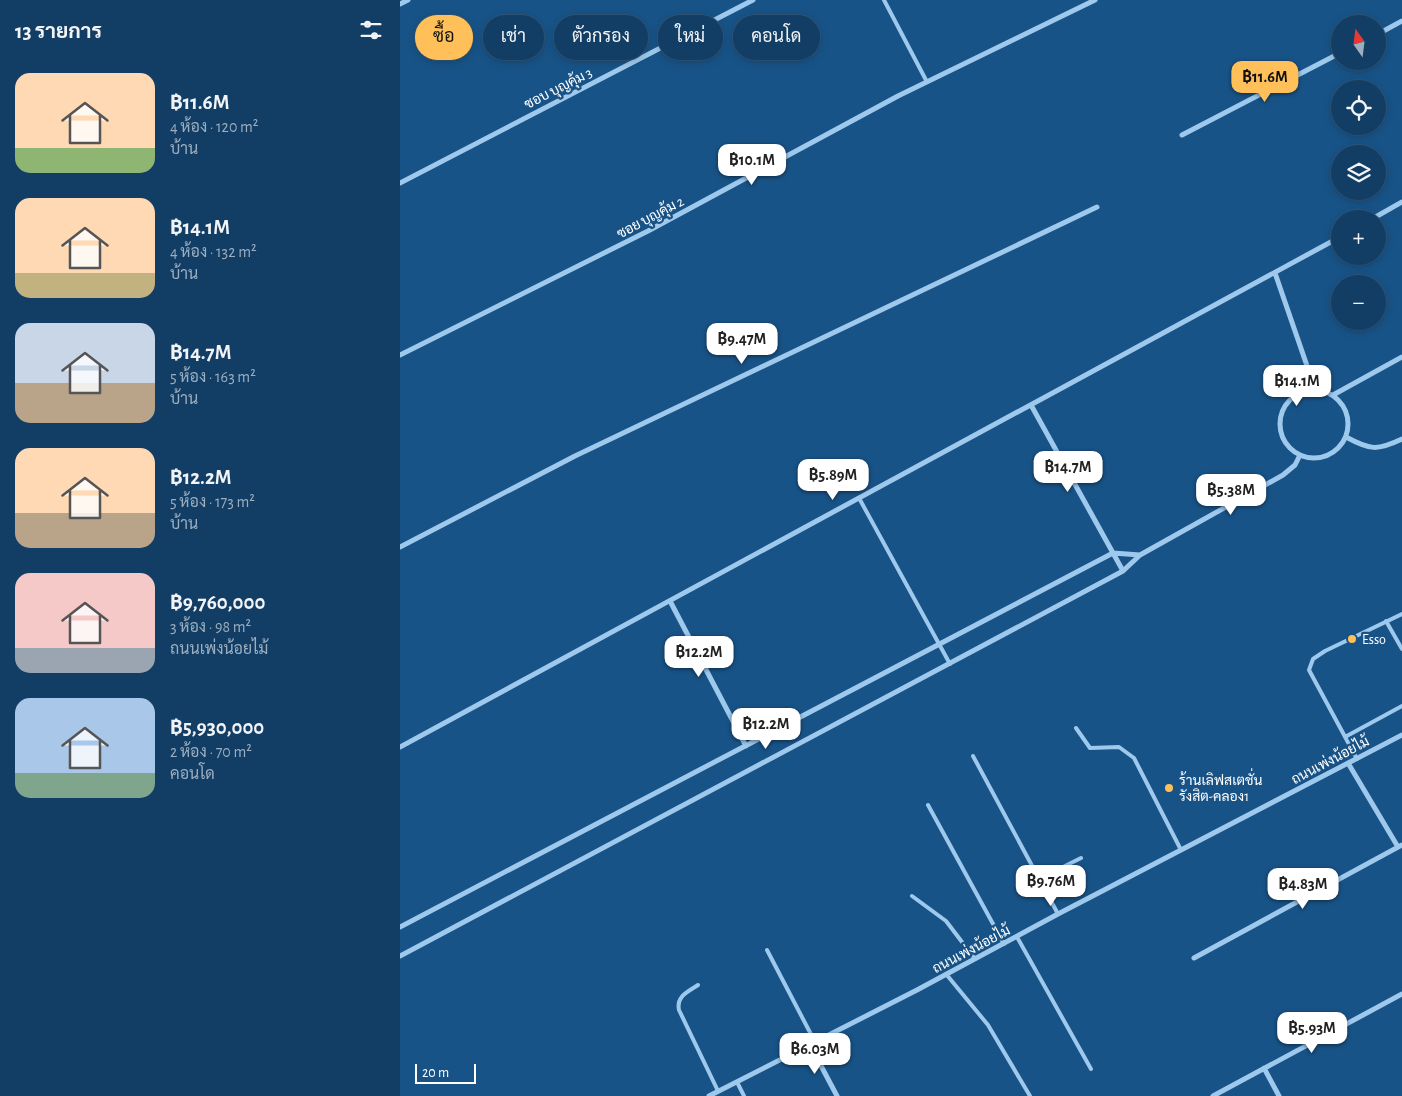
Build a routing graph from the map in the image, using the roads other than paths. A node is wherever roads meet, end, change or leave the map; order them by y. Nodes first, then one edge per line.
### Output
1 (408, 0) edge
2 (753, 0) edge
3 (884, 0) edge
4 (1095, 0) edge
5 (400, 4) edge
6 (1402, 21) edge
7 (1386, 30) edge
8 (1331, 58) edge
9 (927, 82) junction
10 (1182, 135) dead end
11 (400, 183) edge
12 (1402, 202) edge
13 (1097, 208) dead end
14 (1386, 211) edge
15 (1331, 242) edge
16 (1275, 273) junction
17 (400, 355) edge
18 (1402, 357) edge
19 (1315, 389) junction
20 (1333, 395) junction
21 (1031, 405) junction
22 (1346, 437) junction
23 (1402, 439) edge
24 (1300, 455) junction
25 (859, 498) junction
26 (400, 547) edge
27 (1113, 553) junction
28 (1140, 555) junction
29 (1123, 571) junction
30 (670, 601) junction
31 (1402, 614) edge
32 (1386, 622) junction
33 (939, 644) junction
34 (1402, 650) edge
35 (950, 664) junction
36 (1402, 706) edge
37 (1076, 728) dead end
38 (1402, 735) edge
39 (1345, 737) junction
40 (746, 746) junction
41 (400, 747) edge
42 (973, 756) dead end
43 (1357, 759) junction
44 (1348, 763) junction
45 (928, 805) dead end
46 (1400, 846) edge
47 (1181, 850) junction
48 (1081, 858) dead end
49 (1039, 879) junction
50 (912, 896) dead end
51 (1058, 914) junction
52 (400, 927) edge
53 (1017, 937) junction
54 (1004, 944) junction
55 (767, 950) dead end
56 (400, 956) edge
57 (1194, 958) dead end
58 (975, 959) junction
59 (946, 974) junction
60 (698, 985) dead end
61 (1402, 994) edge
62 (813, 1044) junction
63 (1264, 1068) junction
64 (1091, 1069) dead end
65 (737, 1082) junction
66 (718, 1091) junction
67 (709, 1096) edge
68 (744, 1096) edge
69 (837, 1096) edge
70 (1030, 1096) edge
71 (1213, 1096) edge
72 (1279, 1096) edge

1 - 5 street
2 - 11 street, ซอบ บุญคุ้ม 3
3 - 9 lane
4 - 9 street, ซอย บุญคุ้ม 2
6 - 7 street
8 - 10 street
9 - 17 street, ซอย บุญคุ้ม 2
12 - 14 street
13 - 26 street
15 - 16 street
16 - 19 street
16 - 21 street
18 - 20 street
19 - 20 street
19 - 24 street
20 - 22 street
21 - 25 street
21 - 27 street
22 - 23 street
22 - 24 street
24 - 28 street
25 - 30 street
25 - 33 lane
27 - 28 street
27 - 29 street
27 - 33 street
28 - 29 street
29 - 35 street
30 - 40 street
30 - 41 street
31 - 32 lane
32 - 34 lane
32 - 39 lane
33 - 35 lane
33 - 40 street
35 - 56 street
36 - 39 lane
37 - 47 lane
38 - 43 street, ถนนเพ่งน้อยไม้
39 - 43 lane
40 - 52 street
42 - 49 lane
43 - 44 street, ถนนเพ่งน้อยไม้
44 - 46 street
44 - 47 street, ถนนเพ่งน้อยไม้
45 - 54 lane
46 - 57 street
47 - 51 street, ถนนเพ่งน้อยไม้
48 - 49 lane
49 - 51 lane
50 - 58 lane
51 - 53 street, ถนนเพ่งน้อยไม้
53 - 54 street, ถนนเพ่งน้อยไม้
53 - 64 lane
54 - 58 street, ถนนเพ่งน้อยไม้
55 - 62 lane
58 - 59 street, ถนนเพ่งน้อยไม้
59 - 62 street, ถนนเพ่งน้อยไม้
59 - 70 lane
60 - 66 lane
61 - 63 street
62 - 65 street, ถนนเพ่งน้อยไม้
62 - 69 street
63 - 71 street
63 - 72 street
65 - 66 street, ถนนเพ่งน้อยไม้
65 - 68 lane
66 - 67 street, ถนนเพ่งน้อยไม้

